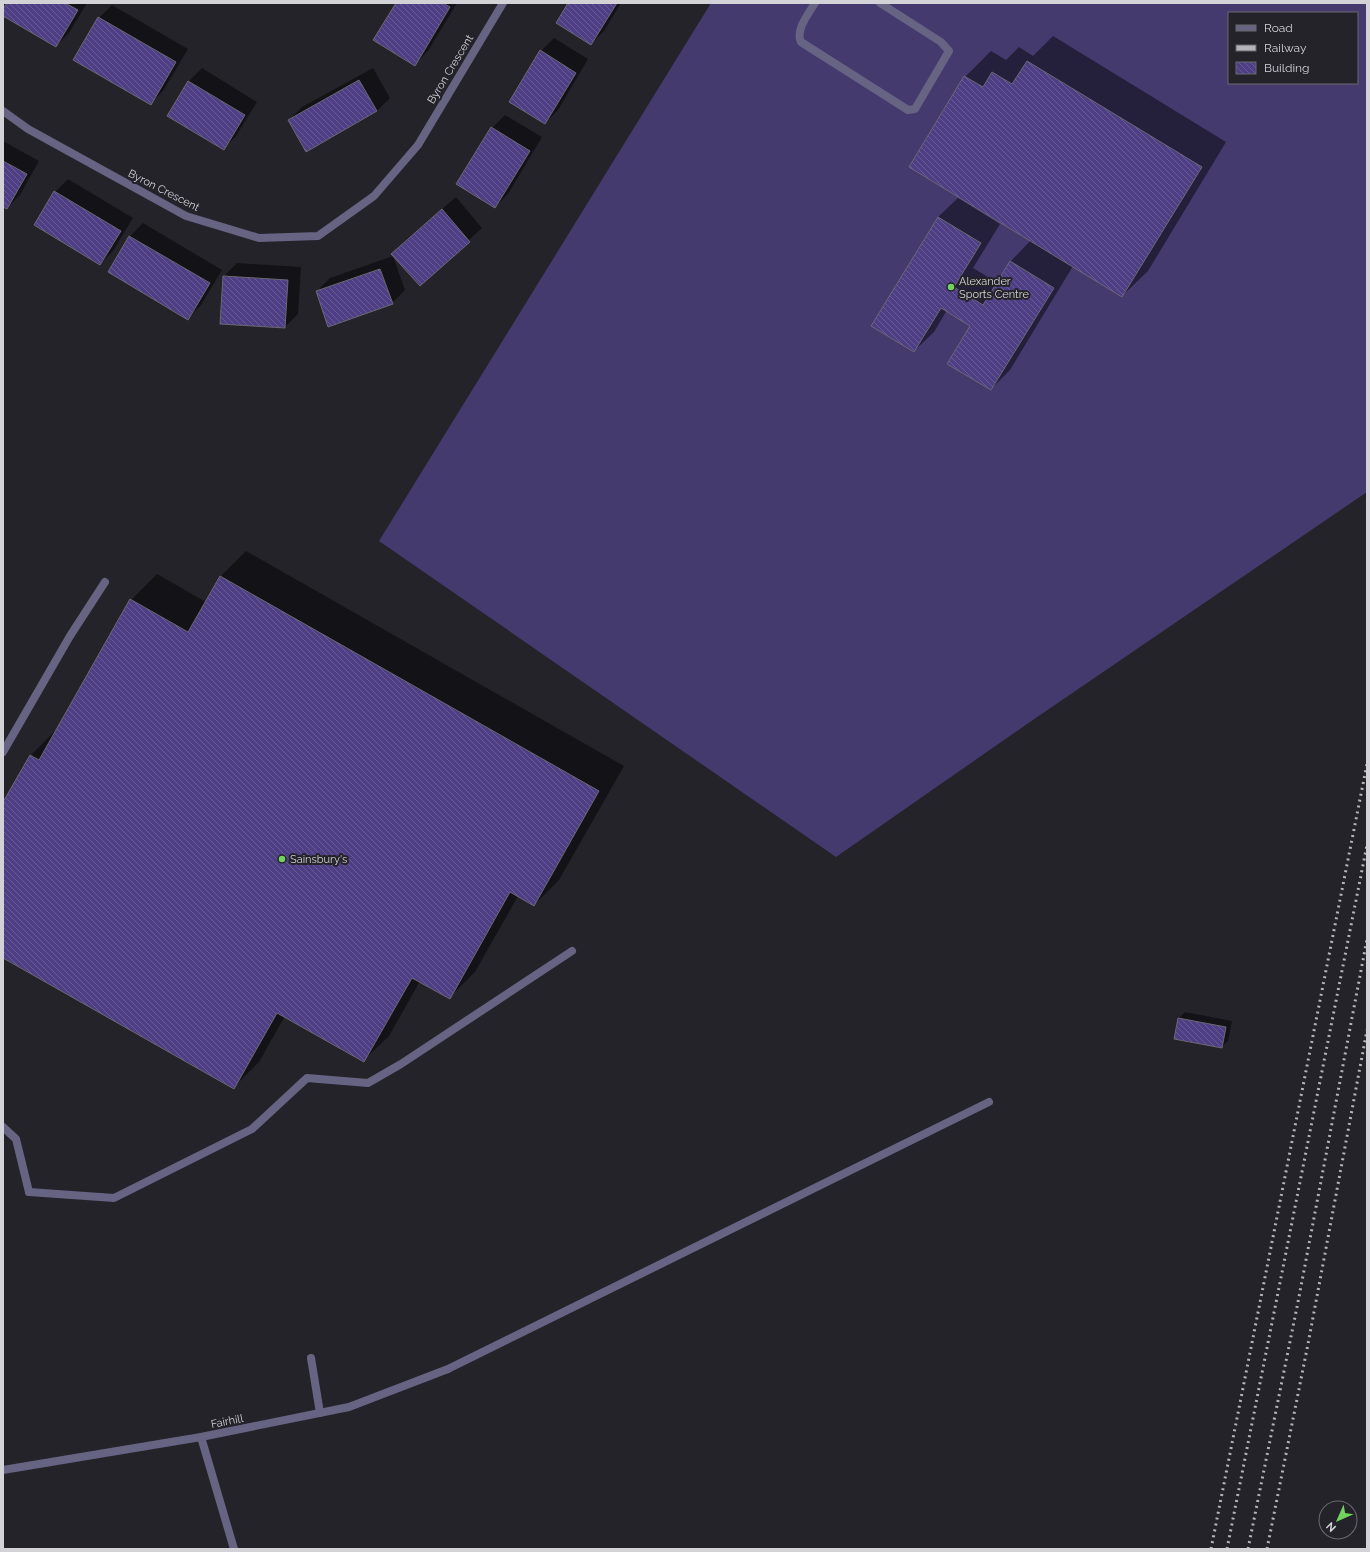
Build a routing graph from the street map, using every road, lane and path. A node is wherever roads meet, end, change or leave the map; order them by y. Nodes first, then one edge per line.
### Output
1 (503, 3) edge
2 (815, 3) edge
3 (880, 3) edge
4 (3, 111) edge
5 (105, 582) dead end
6 (3, 752) edge
7 (572, 951) dead end
8 (989, 1102) dead end
9 (3, 1127) edge
10 (311, 1358) dead end
11 (320, 1413) junction
12 (201, 1437) junction
13 (3, 1470) edge
14 (234, 1549) edge

1 - 4 street, Byron Crescent
2 - 3 street
5 - 6 street
7 - 9 street
8 - 11 street, Fairhill
10 - 11 street
11 - 12 street, Fairhill
12 - 13 street, Fairhill
12 - 14 street

